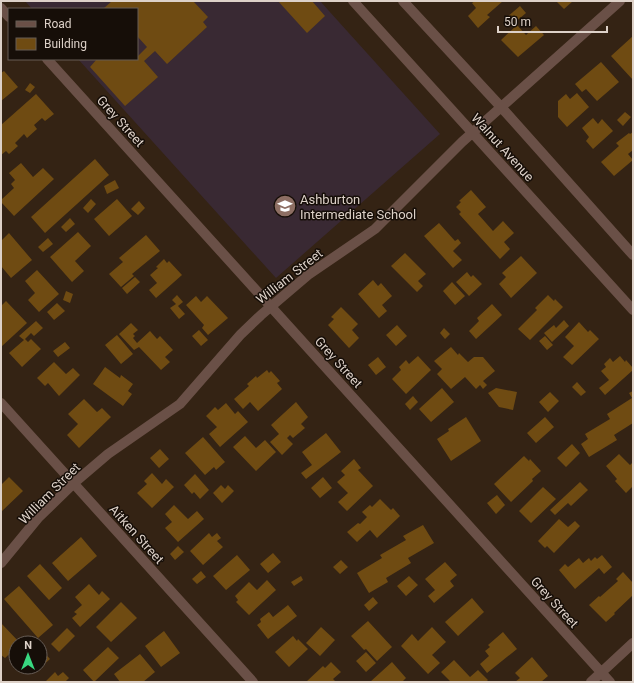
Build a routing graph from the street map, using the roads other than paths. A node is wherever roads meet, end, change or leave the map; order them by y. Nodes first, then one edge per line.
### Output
1 (353, 1) edge
2 (403, 1) edge
3 (620, 1) edge
4 (1, 8) edge
5 (8, 16) edge
6 (48, 60) edge
7 (501, 107) junction
8 (473, 132) junction
9 (633, 255) edge
10 (271, 306) junction
11 (633, 310) edge
12 (1, 403) edge
13 (74, 483) junction
14 (1, 563) edge
15 (633, 643) edge
16 (601, 672) junction
17 (253, 682) edge
18 (590, 682) edge
19 (610, 682) edge

1 - 8 street, Walnut Avenue
2 - 7 street, Walnut Avenue
3 - 7 street, William Street
4 - 5 street
6 - 10 street, Grey Street
7 - 8 street, William Street
7 - 9 street, Walnut Avenue
8 - 10 street, William Street
8 - 11 street, Walnut Avenue
10 - 13 street, William Street
10 - 16 street, Grey Street
12 - 13 street, Aitken Street
13 - 14 street, William Street
13 - 17 street, Aitken Street
15 - 16 street
16 - 18 street
16 - 19 street, Grey Street

